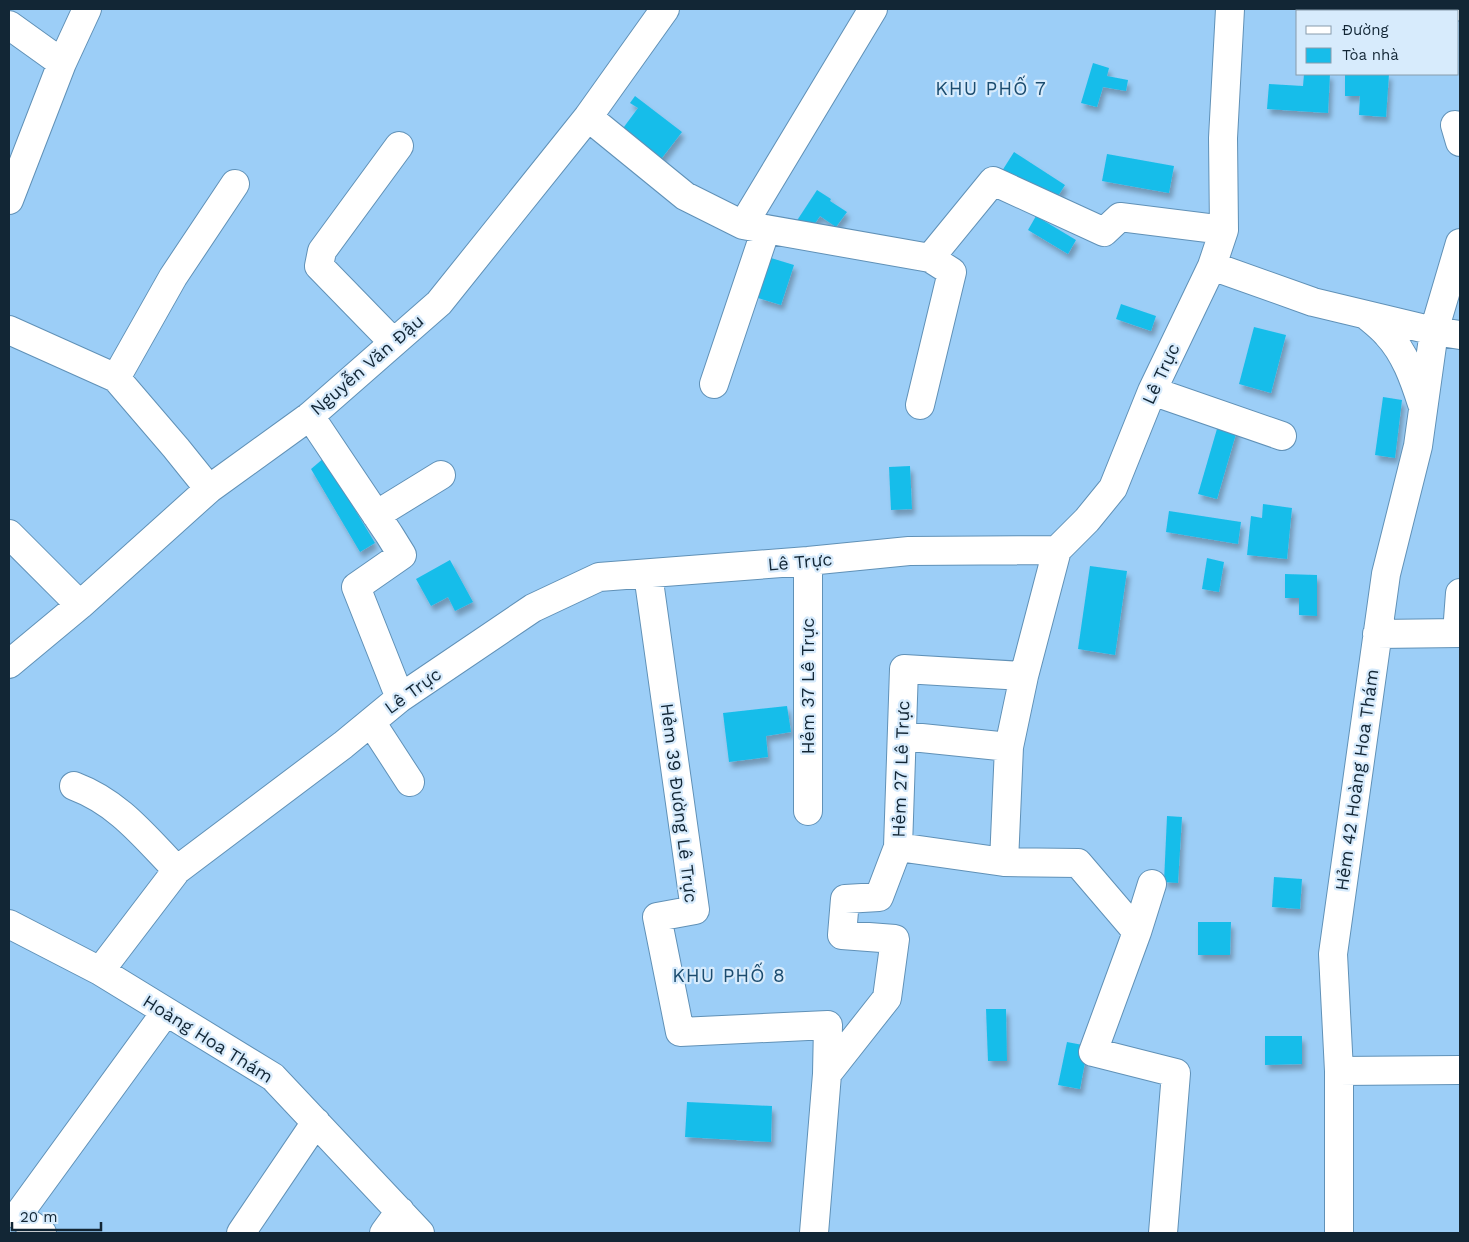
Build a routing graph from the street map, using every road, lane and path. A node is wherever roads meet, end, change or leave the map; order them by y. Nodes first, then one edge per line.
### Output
1 (87, 9) edge
2 (665, 9) edge
3 (872, 9) edge
4 (1230, 9) edge
5 (9, 26) edge
6 (62, 63) junction
7 (588, 117) junction
8 (398, 146) dead end
9 (235, 184) dead end
10 (9, 200) edge
11 (754, 227) junction
12 (1224, 230) junction
13 (1460, 243) edge
14 (930, 258) junction
15 (1212, 266) junction
16 (1365, 314) junction
17 (9, 330) edge
18 (1447, 333) edge
19 (393, 342) junction
20 (116, 378) junction
21 (714, 384) dead end
22 (1152, 391) junction
23 (920, 405) dead end
24 (1424, 409) junction
25 (310, 416) junction
26 (1282, 436) dead end
27 (441, 475) dead end
28 (209, 489) junction
29 (376, 515) junction
30 (9, 534) edge
31 (1057, 550) junction
32 (808, 562) junction
33 (648, 574) junction
34 (1460, 593) edge
35 (80, 605) junction
36 (1377, 634) junction
37 (1458, 634) edge
38 (9, 664) edge
39 (1024, 676) junction
40 (400, 698) junction
41 (371, 722) junction
42 (902, 736) junction
43 (1009, 747) junction
44 (410, 782) dead end
45 (74, 786) dead end
46 (808, 811) dead end
47 (898, 847) junction
48 (1004, 862) junction
49 (177, 870) junction
50 (1152, 884) dead end
51 (9, 924) edge
52 (1138, 932) junction
53 (100, 971) junction
54 (166, 1012) junction
55 (1460, 1070) edge
56 (1339, 1072) junction
57 (827, 1074) junction
58 (316, 1122) junction
59 (400, 1211) junction
60 (42, 1233) edge
61 (241, 1233) edge
62 (384, 1233) edge
63 (420, 1233) edge
64 (814, 1233) edge
65 (1163, 1233) edge
66 (1339, 1233) edge

1 - 6 street
2 - 7 street, Nguyễn Văn Đậu
3 - 11 street
4 - 12 street, Lê Trực
5 - 6 street
6 - 10 street
7 - 11 street
7 - 19 street, Nguyễn Văn Đậu
8 - 19 street
9 - 20 street
11 - 14 street
11 - 21 street
12 - 14 street
12 - 15 street, Lê Trực
13 - 18 street, Hẻm 42 Hoàng Hoa Thám
14 - 23 street
15 - 16 street
15 - 22 street, Lê Trực
16 - 18 street
16 - 24 street
17 - 20 street
18 - 24 street, Hẻm 42 Hoàng Hoa Thám
19 - 25 street, Nguyễn Văn Đậu
20 - 28 street
22 - 26 street
22 - 31 street, Lê Trực
24 - 36 street, Hẻm 42 Hoàng Hoa Thám
25 - 28 street, Nguyễn Văn Đậu
25 - 29 street
27 - 29 street
28 - 35 street, Nguyễn Văn Đậu
29 - 40 street
30 - 35 street
31 - 32 street, Lê Trực
31 - 39 street
32 - 33 street, Lê Trực
32 - 46 street, Hẻm 37 Lê Trực
33 - 40 street, Lê Trực
33 - 57 street, Hẻm 39 Đường Lê Trực
34 - 37 street
35 - 38 street, Nguyễn Văn Đậu
36 - 37 street
36 - 56 street, Hẻm 42 Hoàng Hoa Thám
39 - 42 street, Hẻm 27 Lê Trực
39 - 43 street
40 - 41 street, Lê Trực
41 - 44 street
41 - 49 street, Lê Trực
42 - 43 street
42 - 47 street, Hẻm 27 Lê Trực
43 - 48 street
45 - 49 street
47 - 48 street, Hẻm 27 Lê Trực
47 - 57 street
48 - 52 street, Hẻm 27 Lê Trực
49 - 53 street, Lê Trực
50 - 52 street
51 - 53 street, Hoàng Hoa Thám
52 - 65 street
53 - 54 street, Hoàng Hoa Thám
54 - 58 street, Hoàng Hoa Thám
54 - 60 street
55 - 56 street
56 - 66 street, Hẻm 42 Hoàng Hoa Thám
57 - 64 street
58 - 59 street, Hoàng Hoa Thám
58 - 61 street
59 - 62 street
59 - 63 street, Hoàng Hoa Thám

